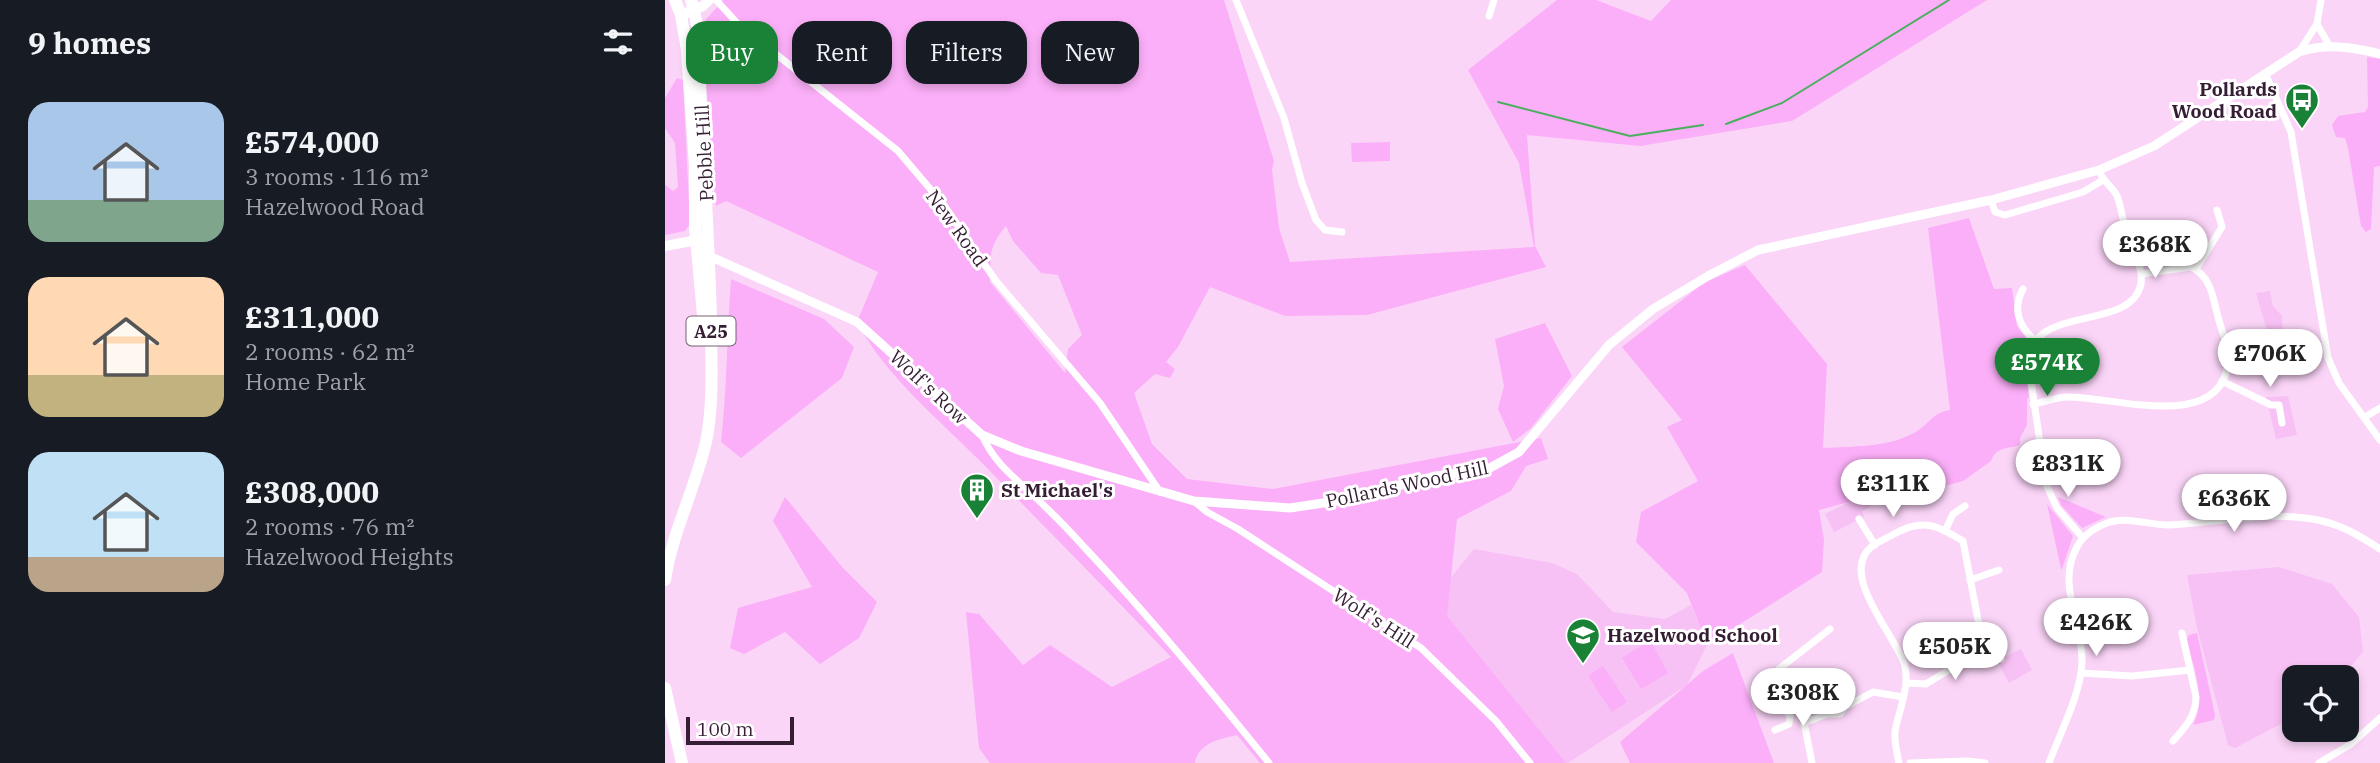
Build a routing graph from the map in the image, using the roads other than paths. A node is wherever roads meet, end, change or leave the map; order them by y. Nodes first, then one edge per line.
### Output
1 (709, 0) edge
2 (716, 0) edge
3 (1236, 0) edge
4 (1494, 0) edge
5 (2321, 0) edge
6 (692, 4) edge
7 (678, 5) edge
8 (1489, 16) dead end
9 (2317, 24) junction
10 (2330, 47) junction
11 (2299, 52) junction
12 (2380, 54) edge
13 (2265, 73) junction
14 (2099, 170) junction
15 (2103, 180) junction
16 (1991, 200) junction
17 (2217, 210) dead end
18 (1342, 232) dead end
19 (665, 248) edge
20 (703, 249) junction
21 (2196, 270) junction
22 (2141, 274) junction
23 (2022, 289) dead end
24 (2035, 340) junction
25 (2223, 381) junction
26 (2033, 404) junction
27 (2380, 408) edge
28 (2365, 417) junction
29 (2282, 423) dead end
30 (982, 435) junction
31 (2380, 440) edge
32 (1160, 492) junction
33 (1194, 501) junction
34 (1965, 506) dead end
35 (1860, 519) dead end
36 (1945, 531) junction
37 (2083, 538) junction
38 (1875, 545) junction
39 (2380, 549) edge
40 (1999, 570) dead end
41 (665, 580) edge
42 (1971, 580) junction
43 (1831, 629) dead end
44 (2182, 633) dead end
45 (1977, 649) junction
46 (2001, 659) dead end
47 (2190, 670) junction
48 (2081, 673) junction
49 (1906, 683) junction
50 (665, 688) edge
51 (1903, 696) junction
52 (1802, 712) junction
53 (2380, 718) edge
54 (1804, 723) junction
55 (1775, 730) dead end
56 (2173, 741) dead end
57 (1929, 762) edge
58 (682, 763) edge
59 (1269, 763) edge
60 (1530, 763) edge
61 (1812, 763) edge
62 (1899, 763) edge
63 (1910, 763) edge
64 (1985, 763) edge
65 (2049, 763) edge
66 (2319, 763) edge

1 - 6 main road
2 - 32 street, New Road
3 - 18 street
4 - 8 street
5 - 9 street
6 - 7 main road
6 - 20 main road, Pebble Hill / A25
7 - 20 main road, Pebble Hill
9 - 10 street
9 - 11 street
10 - 11 street
10 - 12 street
11 - 13 street
13 - 14 street
13 - 28 street
14 - 15 street
14 - 16 street
15 - 16 street
15 - 22 street
16 - 33 street, Pollards Wood Hill
17 - 21 street
19 - 20 main road
20 - 30 street, Wolf's Row
20 - 41 main road, A25
21 - 22 street
21 - 25 street
22 - 24 street
23 - 24 street
24 - 26 street
25 - 26 street
25 - 29 street
26 - 37 street
27 - 28 street
28 - 31 street
30 - 32 street, Wolf's Row
30 - 59 street
32 - 33 street, Pollards Wood Hill
33 - 60 street, Wolf's Hill
34 - 36 street
35 - 38 street
36 - 38 street
36 - 42 street
37 - 39 street
37 - 48 street
38 - 49 street
40 - 42 street
42 - 45 street
43 - 52 street
44 - 47 street
45 - 46 street
45 - 49 street
47 - 48 street
47 - 56 street
48 - 65 street
49 - 51 street
50 - 58 main road
51 - 54 street
51 - 62 street
52 - 54 street
52 - 55 street
53 - 66 street
54 - 61 street
57 - 63 street
57 - 64 street

